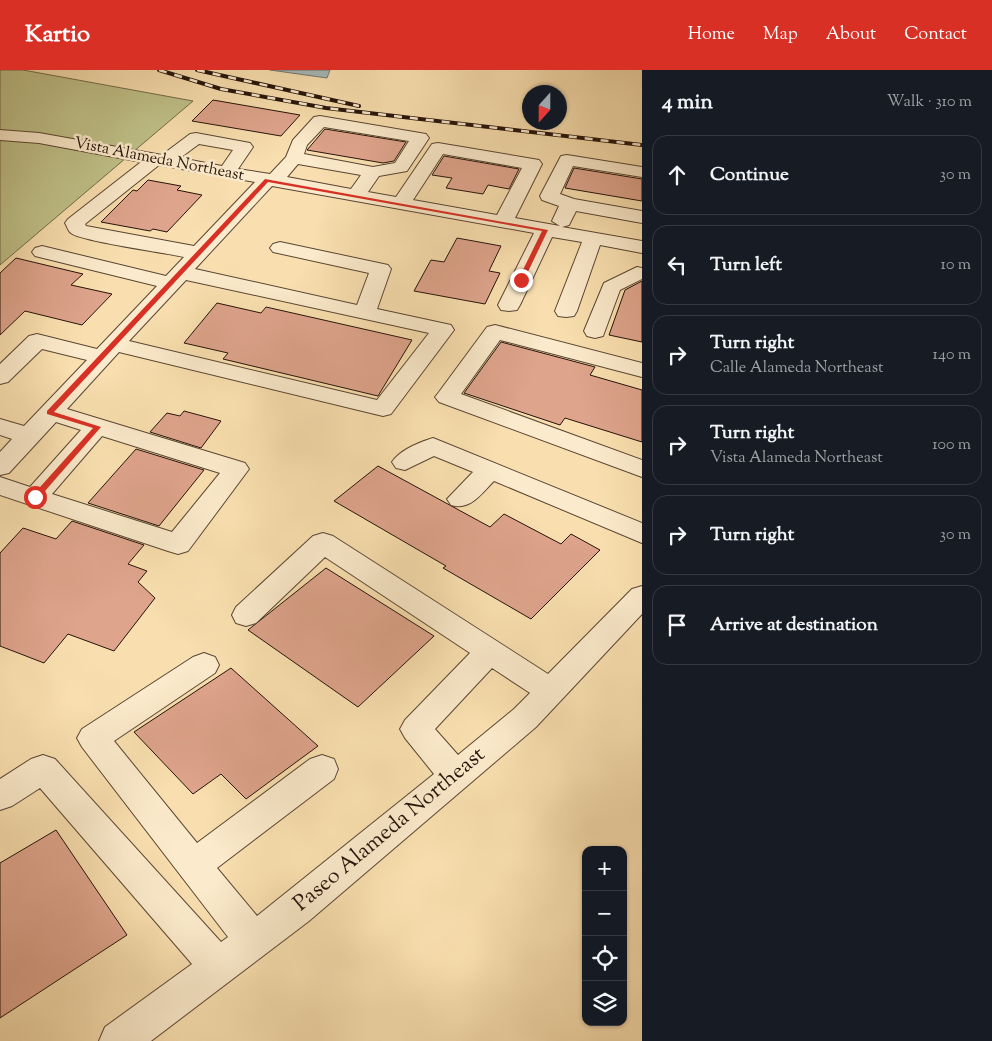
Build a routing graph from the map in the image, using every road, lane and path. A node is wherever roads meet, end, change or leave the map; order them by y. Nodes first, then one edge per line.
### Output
1 (0, 136) edge
2 (294, 158) junction
3 (159, 160) junction
4 (226, 172) junction
5 (373, 172) junction
6 (642, 172) edge
7 (270, 181) junction
8 (355, 196) junction
9 (401, 204) junction
10 (570, 204) junction
11 (642, 217) edge
12 (503, 222) junction
13 (552, 231) junction
14 (593, 238) junction
15 (642, 247) edge
16 (280, 248) dead end
17 (42, 252) dead end
18 (198, 253) junction
19 (640, 267) edge
20 (175, 277) junction
21 (509, 305) dead end
22 (566, 311) dead end
23 (365, 312) junction
24 (595, 331) dead end
25 (107, 351) junction
26 (642, 370) edge
27 (0, 377) edge
28 (50, 412) junction
29 (0, 427) edge
30 (97, 427) junction
31 (28, 436) junction
32 (405, 462) dead end
33 (0, 467) edge
34 (642, 468) edge
35 (491, 470) junction
36 (0, 486) edge
37 (35, 497) junction
38 (460, 498) dead end
39 (642, 534) edge
40 (641, 599) edge
41 (246, 615) dead end
42 (490, 651) junction
43 (204, 665) dead end
44 (552, 691) junction
45 (322, 769) dead end
46 (456, 776) junction
47 (0, 796) edge
48 (194, 865) junction
49 (253, 940) junction
50 (218, 966) junction
51 (119, 1041) edge

1 - 3 street, Vista Alameda Northeast
2 - 5 street
2 - 5 street
2 - 7 street
3 - 4 street, Vista Alameda Northeast
3 - 4 street
3 - 18 street
4 - 7 street, Vista Alameda Northeast
5 - 8 street
6 - 10 street
7 - 8 street, Vista Alameda Northeast
7 - 18 street
8 - 9 street, Vista Alameda Northeast
9 - 12 street, Vista Alameda Northeast
9 - 12 street
10 - 11 street
10 - 13 street
12 - 13 street, Vista Alameda Northeast
13 - 14 street, Vista Alameda Northeast
13 - 21 street
14 - 15 street, Vista Alameda Northeast
14 - 22 street
16 - 23 street
17 - 20 street
18 - 20 street
19 - 24 street
20 - 23 street
20 - 25 street
23 - 25 street
25 - 27 street
25 - 28 street
26 - 34 street
28 - 30 street
28 - 31 street
29 - 31 street
30 - 37 street
30 - 37 street
31 - 33 street
32 - 35 street
35 - 38 street
35 - 39 street
36 - 37 street
40 - 44 street, Paseo Alameda Northeast
41 - 42 street
42 - 44 street
42 - 46 street
43 - 48 street
44 - 46 street, Paseo Alameda Northeast
45 - 48 street
46 - 49 street, Paseo Alameda Northeast
47 - 50 street
48 - 49 street
49 - 50 street, Paseo Alameda Northeast
50 - 51 street, Paseo Alameda Northeast

